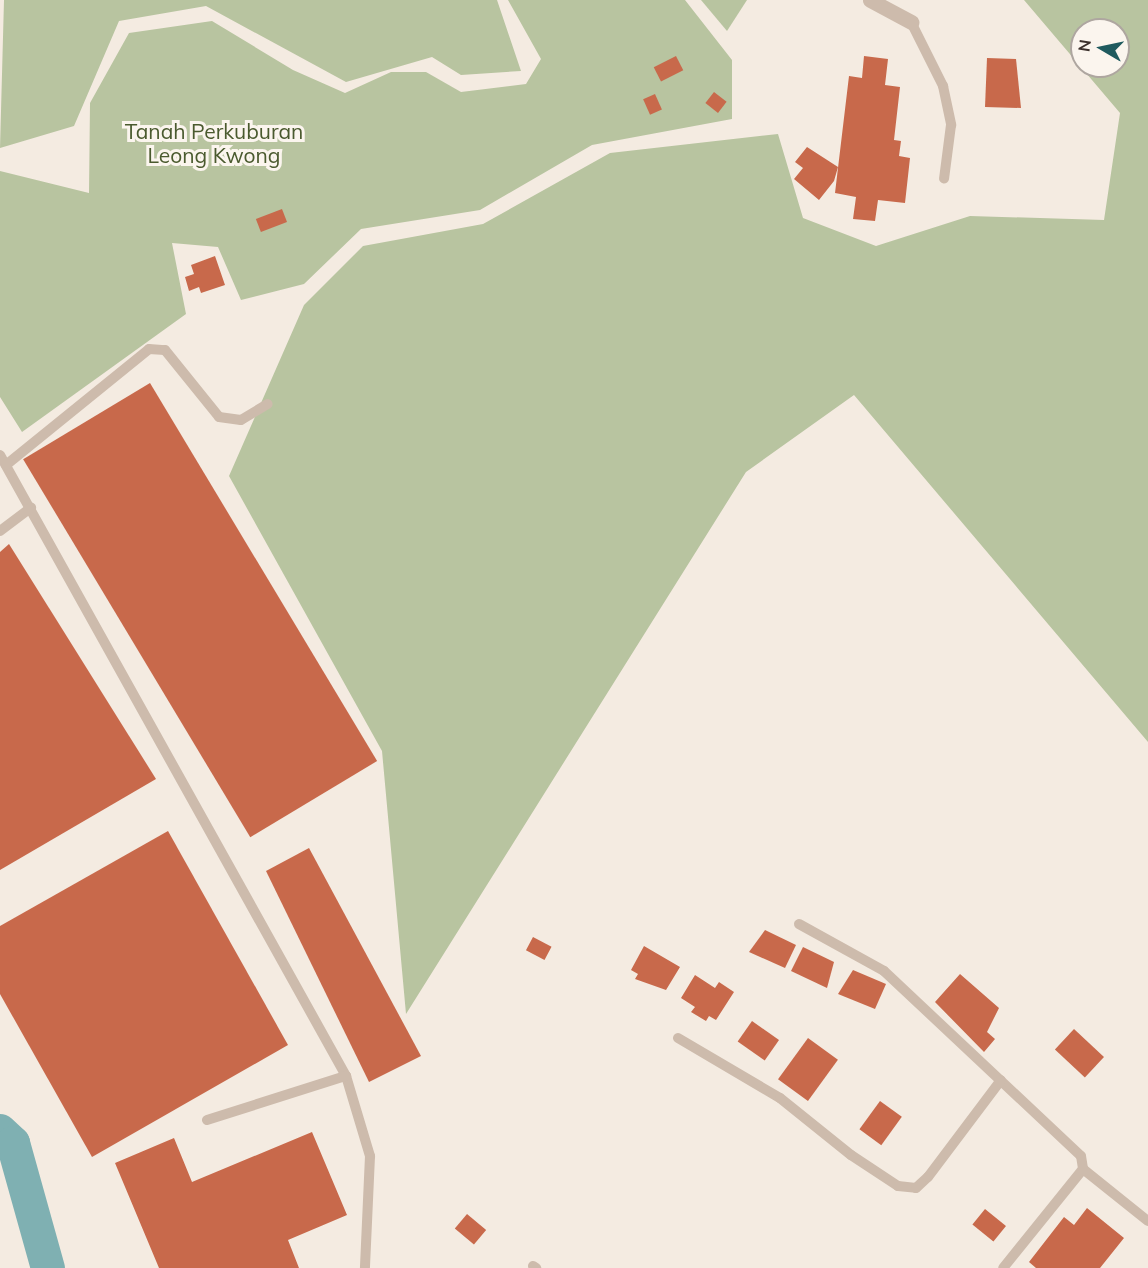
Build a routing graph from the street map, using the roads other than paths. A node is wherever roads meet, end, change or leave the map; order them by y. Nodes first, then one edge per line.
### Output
1 (870, 0) edge
2 (911, 22) joint
3 (944, 179) dead end
4 (268, 405) dead end
5 (3, 460) edge
6 (31, 508) junction
7 (0, 531) edge
8 (799, 924) dead end
9 (678, 1038) dead end
10 (346, 1076) junction
11 (1001, 1080) junction
12 (207, 1120) dead end
13 (1083, 1169) junction
14 (1148, 1221) edge
15 (1008, 1266) edge
16 (365, 1268) edge

1 - 2 street
2 - 3 lane
4 - 5 lane
5 - 6 lane
6 - 7 lane
6 - 10 lane
8 - 11 lane
9 - 11 lane
10 - 12 lane
10 - 16 lane
11 - 13 lane
13 - 14 lane
13 - 15 lane

